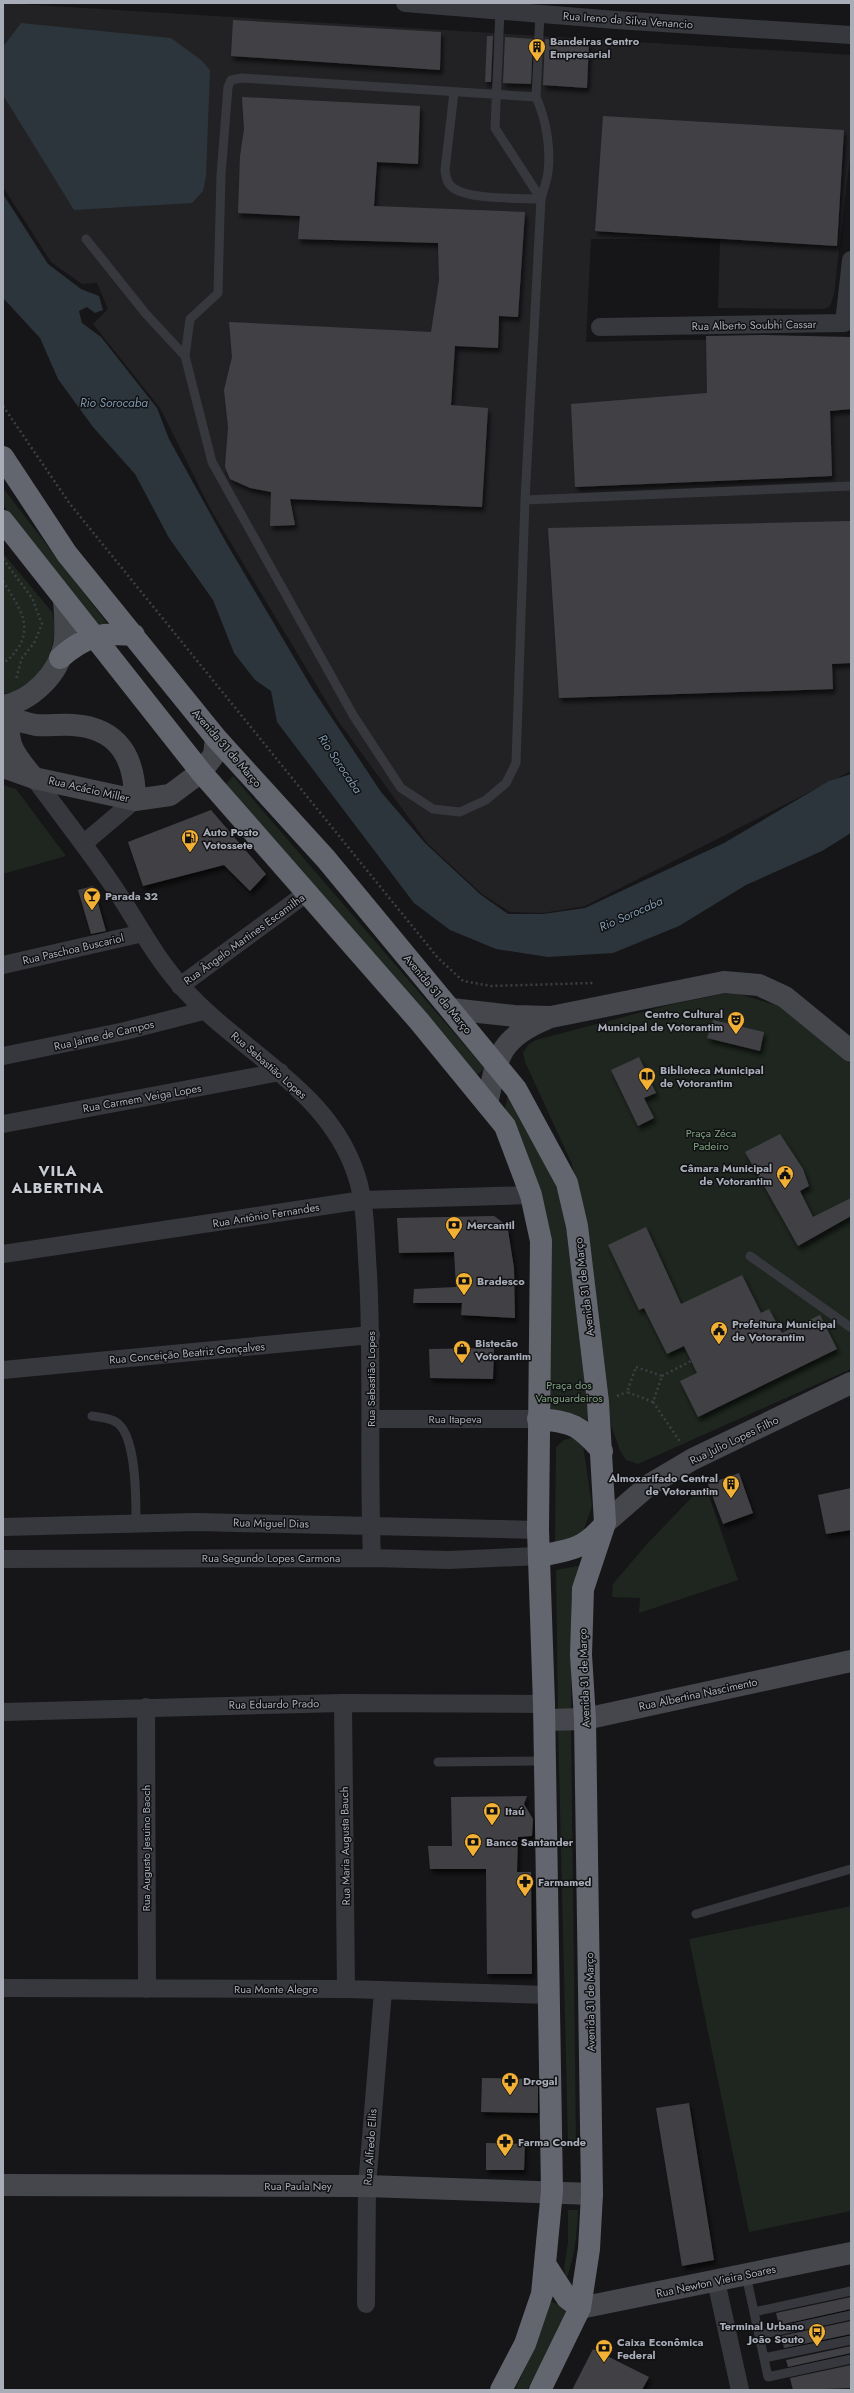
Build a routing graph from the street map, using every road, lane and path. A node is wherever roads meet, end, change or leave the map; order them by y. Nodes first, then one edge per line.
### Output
1 (405, 3) edge
2 (500, 10) junction
3 (540, 13) junction
4 (851, 34) edge
5 (454, 92) junction
6 (495, 94) junction
7 (536, 97) junction
8 (541, 199) junction
9 (86, 239) dead end
10 (850, 269) edge
11 (600, 327) dead end
12 (185, 356) junction
13 (3, 406) edge
14 (3, 457) edge
15 (851, 486) edge
16 (525, 500) junction
17 (3, 522) edge
18 (3, 559) edge
19 (3, 581) edge
20 (64, 600) junction
21 (134, 635) junction
22 (92, 637) junction
23 (60, 658) junction
24 (3, 663) edge
25 (9, 706) edge
26 (216, 738) junction
27 (3, 767) edge
28 (201, 772) junction
29 (34, 778) junction
30 (135, 800) junction
31 (83, 844) junction
32 (308, 892) junction
33 (143, 933) junction
34 (3, 965) edge
35 (593, 983) dead end
36 (180, 986) junction
37 (451, 1009) junction
38 (204, 1011) junction
39 (551, 1017) junction
40 (851, 1052) edge
41 (3, 1056) edge
42 (495, 1063) junction
43 (280, 1072) junction
44 (487, 1104) junction
45 (3, 1124) edge
46 (531, 1194) junction
47 (363, 1200) junction
48 (3, 1254) edge
49 (750, 1256) dead end
50 (850, 1327) dead end
51 (371, 1335) junction
52 (691, 1360) dead end
53 (3, 1370) edge
54 (662, 1376) junction
55 (851, 1383) edge
56 (653, 1402) junction
57 (92, 1416) dead end
58 (372, 1418) junction
59 (538, 1418) junction
60 (602, 1451) junction
61 (693, 1459) junction
62 (136, 1523) junction
63 (605, 1523) junction
64 (371, 1525) junction
65 (3, 1527) edge
66 (538, 1530) junction
67 (539, 1556) junction
68 (372, 1558) junction
69 (3, 1560) edge
70 (851, 1661) edge
71 (344, 1703) junction
72 (146, 1707) junction
73 (3, 1712) edge
74 (544, 1712) junction
75 (585, 1719) junction
76 (545, 1761) junction
77 (438, 1762) dead end
78 (851, 1869) edge
79 (696, 1914) dead end
80 (3, 1988) edge
81 (147, 1989) junction
82 (346, 1989) junction
83 (382, 1991) junction
84 (549, 1995) junction
85 (3, 2185) edge
86 (367, 2186) junction
87 (552, 2191) junction
88 (592, 2194) junction
89 (851, 2253) edge
90 (545, 2264) junction
91 (746, 2275) junction
92 (716, 2281) junction
93 (851, 2291) edge
94 (366, 2304) dead end
95 (580, 2308) junction
96 (754, 2312) junction
97 (851, 2315) edge
98 (759, 2335) junction
99 (851, 2340) edge
100 (764, 2358) junction
101 (851, 2359) edge
102 (501, 2390) edge
103 (540, 2390) edge
104 (740, 2390) edge

1 - 2 street, Rua Ireno da Silva Venancio
2 - 3 street, Rua Ireno da Silva Venancio
2 - 6 lane
3 - 4 street, Rua Ireno da Silva Venancio
3 - 7 lane
5 - 6 lane
5 - 8 lane
5 - 12 lane
6 - 7 lane
6 - 8 lane
7 - 8 lane
8 - 16 lane
9 - 12 lane
10 - 11 street, Rua Alberto Soubhi Cassar
12 - 16 lane
13 - 35 path
14 - 21 highway, Avenida 31 de Março
15 - 16 lane
17 - 20 highway
18 - 25 path
19 - 24 path
20 - 22 highway
20 - 23 main road
21 - 22 highway
21 - 26 highway, Avenida 31 de Março
22 - 23 highway
22 - 28 highway
23 - 25 main road
25 - 29 main road
25 - 30 main road
26 - 28 main road, Rua Acácio Miller
26 - 37 highway, Avenida 31 de Março
27 - 29 main road, Rua Acácio Miller
28 - 30 main road, Rua Acácio Miller
28 - 32 highway
29 - 30 main road, Rua Acácio Miller
29 - 31 street, Rua Sebastião Lopes
30 - 31 street
31 - 33 street, Rua Sebastião Lopes
32 - 36 street, Rua Ângelo Martines Escamilha
32 - 44 highway
33 - 34 street, Rua Paschoa Buscariol
33 - 36 street, Rua Sebastião Lopes
36 - 38 street, Rua Sebastião Lopes
37 - 39 main road
37 - 42 highway, Avenida 31 de Março
38 - 41 street, Rua Jaime de Campos
38 - 43 street, Rua Sebastião Lopes
39 - 40 main road
39 - 42 main road
42 - 44 main road
42 - 60 highway, Avenida 31 de Março
43 - 45 street, Rua Carmem Veiga Lopes
43 - 47 street, Rua Sebastião Lopes
44 - 46 highway
46 - 47 street, Rua Antônio Fernandes
46 - 59 highway
47 - 48 street, Rua Antônio Fernandes
47 - 51 street, Rua Sebastião Lopes
49 - 50 lane
51 - 53 street, Rua Conceição Beatriz Gonçalves
51 - 58 street, Rua Sebastião Lopes
52 - 54 path
54 - 56 path
54 - 56 path
55 - 61 main road, Rua Julio Lopes Filho
56 - 61 path
57 - 62 lane
58 - 59 street, Rua Itapeva
58 - 64 street, Rua Sebastião Lopes
59 - 60 highway
59 - 66 highway
60 - 63 highway, Avenida 31 de Março
61 - 63 main road, Rua Julio Lopes Filho
62 - 64 street, Rua Miguel Dias
62 - 65 street, Rua Miguel Dias
63 - 67 highway
63 - 75 highway, Avenida 31 de Março
64 - 66 street, Rua Miguel Dias
64 - 68 street, Rua Sebastião Lopes
66 - 67 highway
67 - 68 street, Rua Segundo Lopes Carmona
67 - 74 highway
68 - 69 street, Rua Segundo Lopes Carmona
70 - 75 main road, Rua Albertina Nascimento
71 - 72 street, Rua Eduardo Prado
71 - 74 street, Rua Eduardo Prado
71 - 82 street, Rua Maria Augusta Bauch
72 - 73 street, Rua Eduardo Prado
72 - 81 street, Rua Augusto Jesuino Baoch
74 - 75 main road, Rua Albertina Nascimento
74 - 76 highway
75 - 88 highway, Avenida 31 de Março
76 - 77 lane
76 - 84 highway
78 - 79 lane
80 - 81 street, Rua Monte Alegre
81 - 82 street, Rua Monte Alegre
82 - 83 street, Rua Monte Alegre
83 - 84 street, Rua Monte Alegre
83 - 86 street, Rua Alfredo Ellis
84 - 87 highway
85 - 86 main road, Rua Paula Ney
86 - 87 main road, Rua Paula Ney
86 - 94 street, Rua Alfredo Ellis
87 - 88 main road, Rua Paula Ney
87 - 90 highway
88 - 95 highway, Avenida 31 de Março
89 - 91 main road, Rua Newton Vieira Soares
90 - 95 highway
90 - 102 highway
91 - 92 main road, Rua Newton Vieira Soares
91 - 96 lane
92 - 95 main road, Rua Newton Vieira Soares
92 - 104 street
93 - 96 lane
95 - 103 highway, Avenida 31 de Março
96 - 98 lane
97 - 98 lane
98 - 100 lane
99 - 100 lane
100 - 101 lane

